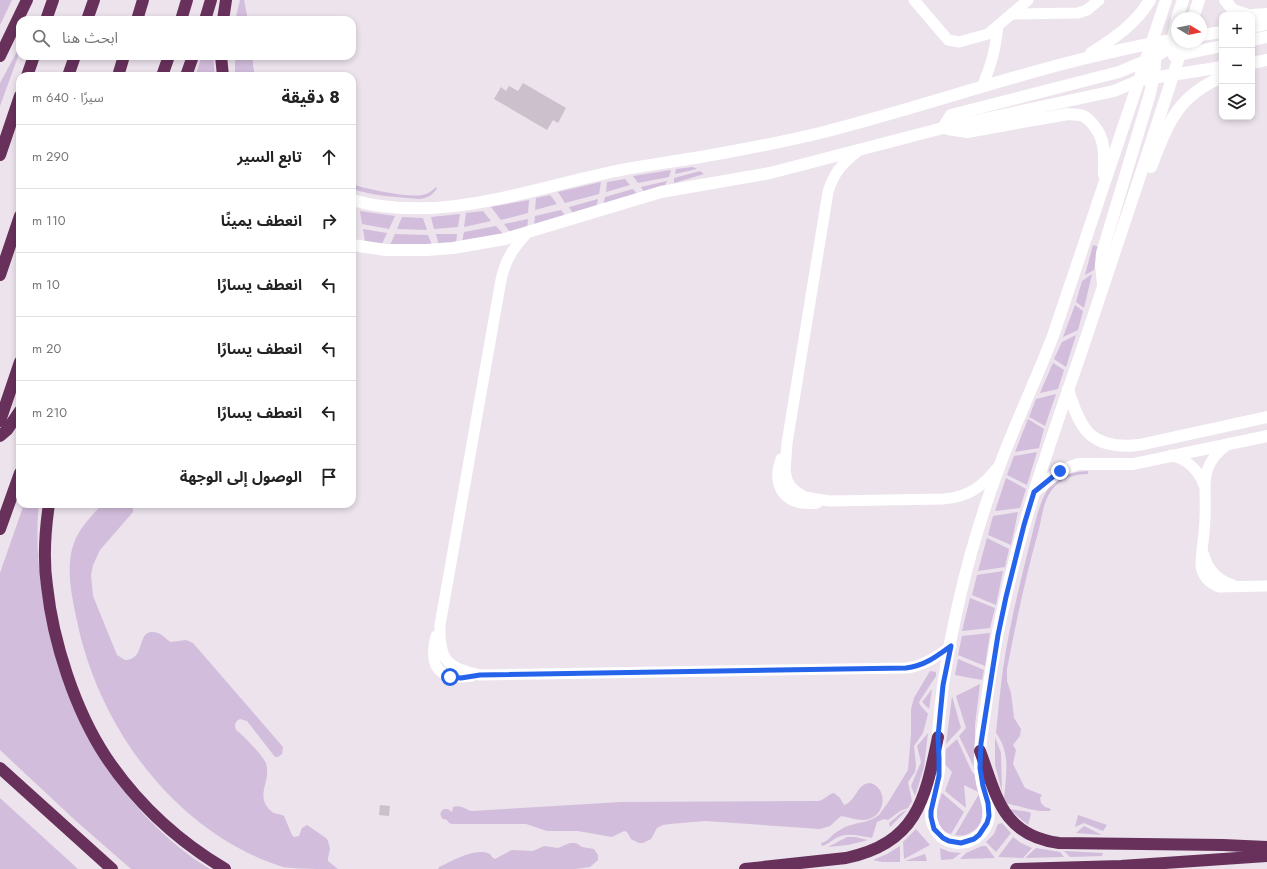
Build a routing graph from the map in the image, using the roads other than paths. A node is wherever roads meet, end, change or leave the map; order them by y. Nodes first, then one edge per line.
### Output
1 (27, 0) edge
2 (53, 0) edge
3 (94, 0) edge
4 (143, 0) edge
5 (187, 0) edge
6 (211, 0) edge
7 (226, 0) edge
8 (914, 0) edge
9 (1028, 0) edge
10 (1099, 0) edge
11 (1150, 0) edge
12 (1166, 0) edge
13 (1183, 0) edge
14 (1199, 0) edge
15 (1225, 0) edge
16 (1179, 12) edge
17 (1195, 12) edge
18 (1240, 12) edge
19 (1011, 14) junction
20 (1267, 14) edge
21 (19, 16) edge
22 (47, 16) edge
23 (88, 16) edge
24 (138, 16) edge
25 (182, 16) edge
26 (206, 16) edge
27 (224, 16) edge
28 (1255, 16) edge
29 (16, 23) edge
30 (1267, 24) edge
31 (998, 26) junction
32 (1255, 26) edge
33 (1219, 32) edge
34 (1207, 34) edge
35 (1267, 37) edge
36 (1255, 39) edge
37 (1152, 43) junction
38 (1171, 46) edge
39 (1207, 46) edge
40 (1219, 46) edge
41 (1173, 48) edge
42 (1175, 48) edge
43 (0, 56) edge
44 (33, 60) edge
45 (74, 60) edge
46 (123, 60) edge
47 (168, 60) edge
48 (192, 60) edge
49 (221, 60) edge
50 (1081, 60) junction
51 (1152, 60) junction
52 (1267, 60) edge
53 (1255, 63) edge
54 (1219, 67) edge
55 (28, 72) edge
56 (69, 72) edge
57 (119, 72) edge
58 (163, 72) edge
59 (187, 72) edge
60 (223, 72) edge
61 (1174, 74) junction
62 (1154, 77) junction
63 (1219, 79) edge
64 (1140, 80) junction
65 (982, 87) junction
66 (16, 108) edge
67 (943, 128) junction
68 (858, 151) junction
69 (0, 155) edge
70 (1103, 186) junction
71 (1134, 196) junction
72 (356, 201) edge
73 (16, 228) edge
74 (527, 233) junction
75 (356, 246) edge
76 (0, 275) edge
77 (1104, 286) junction
78 (16, 374) edge
79 (1068, 389) junction
80 (1267, 417) edge
81 (16, 418) edge
82 (0, 421) edge
83 (0, 436) edge
84 (1267, 436) edge
85 (1228, 444) junction
86 (1171, 455) junction
87 (1000, 465) junction
88 (16, 484) edge
89 (1204, 485) junction
90 (1034, 492) junction
91 (48, 508) edge
92 (0, 529) edge
93 (1267, 586) edge
94 (951, 646) junction
95 (938, 737) junction
96 (980, 751) junction
97 (0, 768) edge
98 (1267, 847) edge
99 (1267, 856) edge
100 (112, 869) edge
101 (225, 869) edge
102 (745, 869) edge
103 (1016, 869) edge

1 - 21 highway
2 - 22 highway
3 - 23 highway
4 - 24 highway
5 - 25 highway
6 - 26 highway
7 - 27 highway
8 - 31 street
9 - 19 street
10 - 19 street
11 - 50 street
12 - 37 street
13 - 16 street
14 - 17 street
15 - 18 street
19 - 31 street
20 - 28 street
29 - 43 highway
30 - 32 street
31 - 65 street
33 - 34 street
35 - 36 street
37 - 38 street
37 - 50 street
37 - 51 street
39 - 40 street
41 - 51 street
42 - 61 street
44 - 55 highway
45 - 56 highway
46 - 57 highway
47 - 58 highway
48 - 59 highway
49 - 60 highway
50 - 65 street
51 - 62 street
51 - 64 street
51 - 67 street
52 - 53 street
54 - 61 street
61 - 62 street
61 - 71 street
62 - 64 street
62 - 77 street
63 - 71 street
64 - 67 street
64 - 70 street
65 - 72 street
66 - 69 highway
67 - 68 street
67 - 70 street
68 - 74 street
68 - 87 street
70 - 87 street
71 - 77 street
73 - 76 highway
74 - 75 street
74 - 94 street
77 - 79 street
78 - 82 highway
79 - 80 street
79 - 90 street
81 - 83 highway
84 - 85 street
85 - 86 street
85 - 89 street
86 - 89 street
86 - 90 street
87 - 94 street
88 - 92 highway
89 - 93 street
90 - 96 street
91 - 101 highway
94 - 95 street
95 - 96 street
95 - 102 highway
96 - 98 highway
97 - 100 highway
99 - 103 highway

